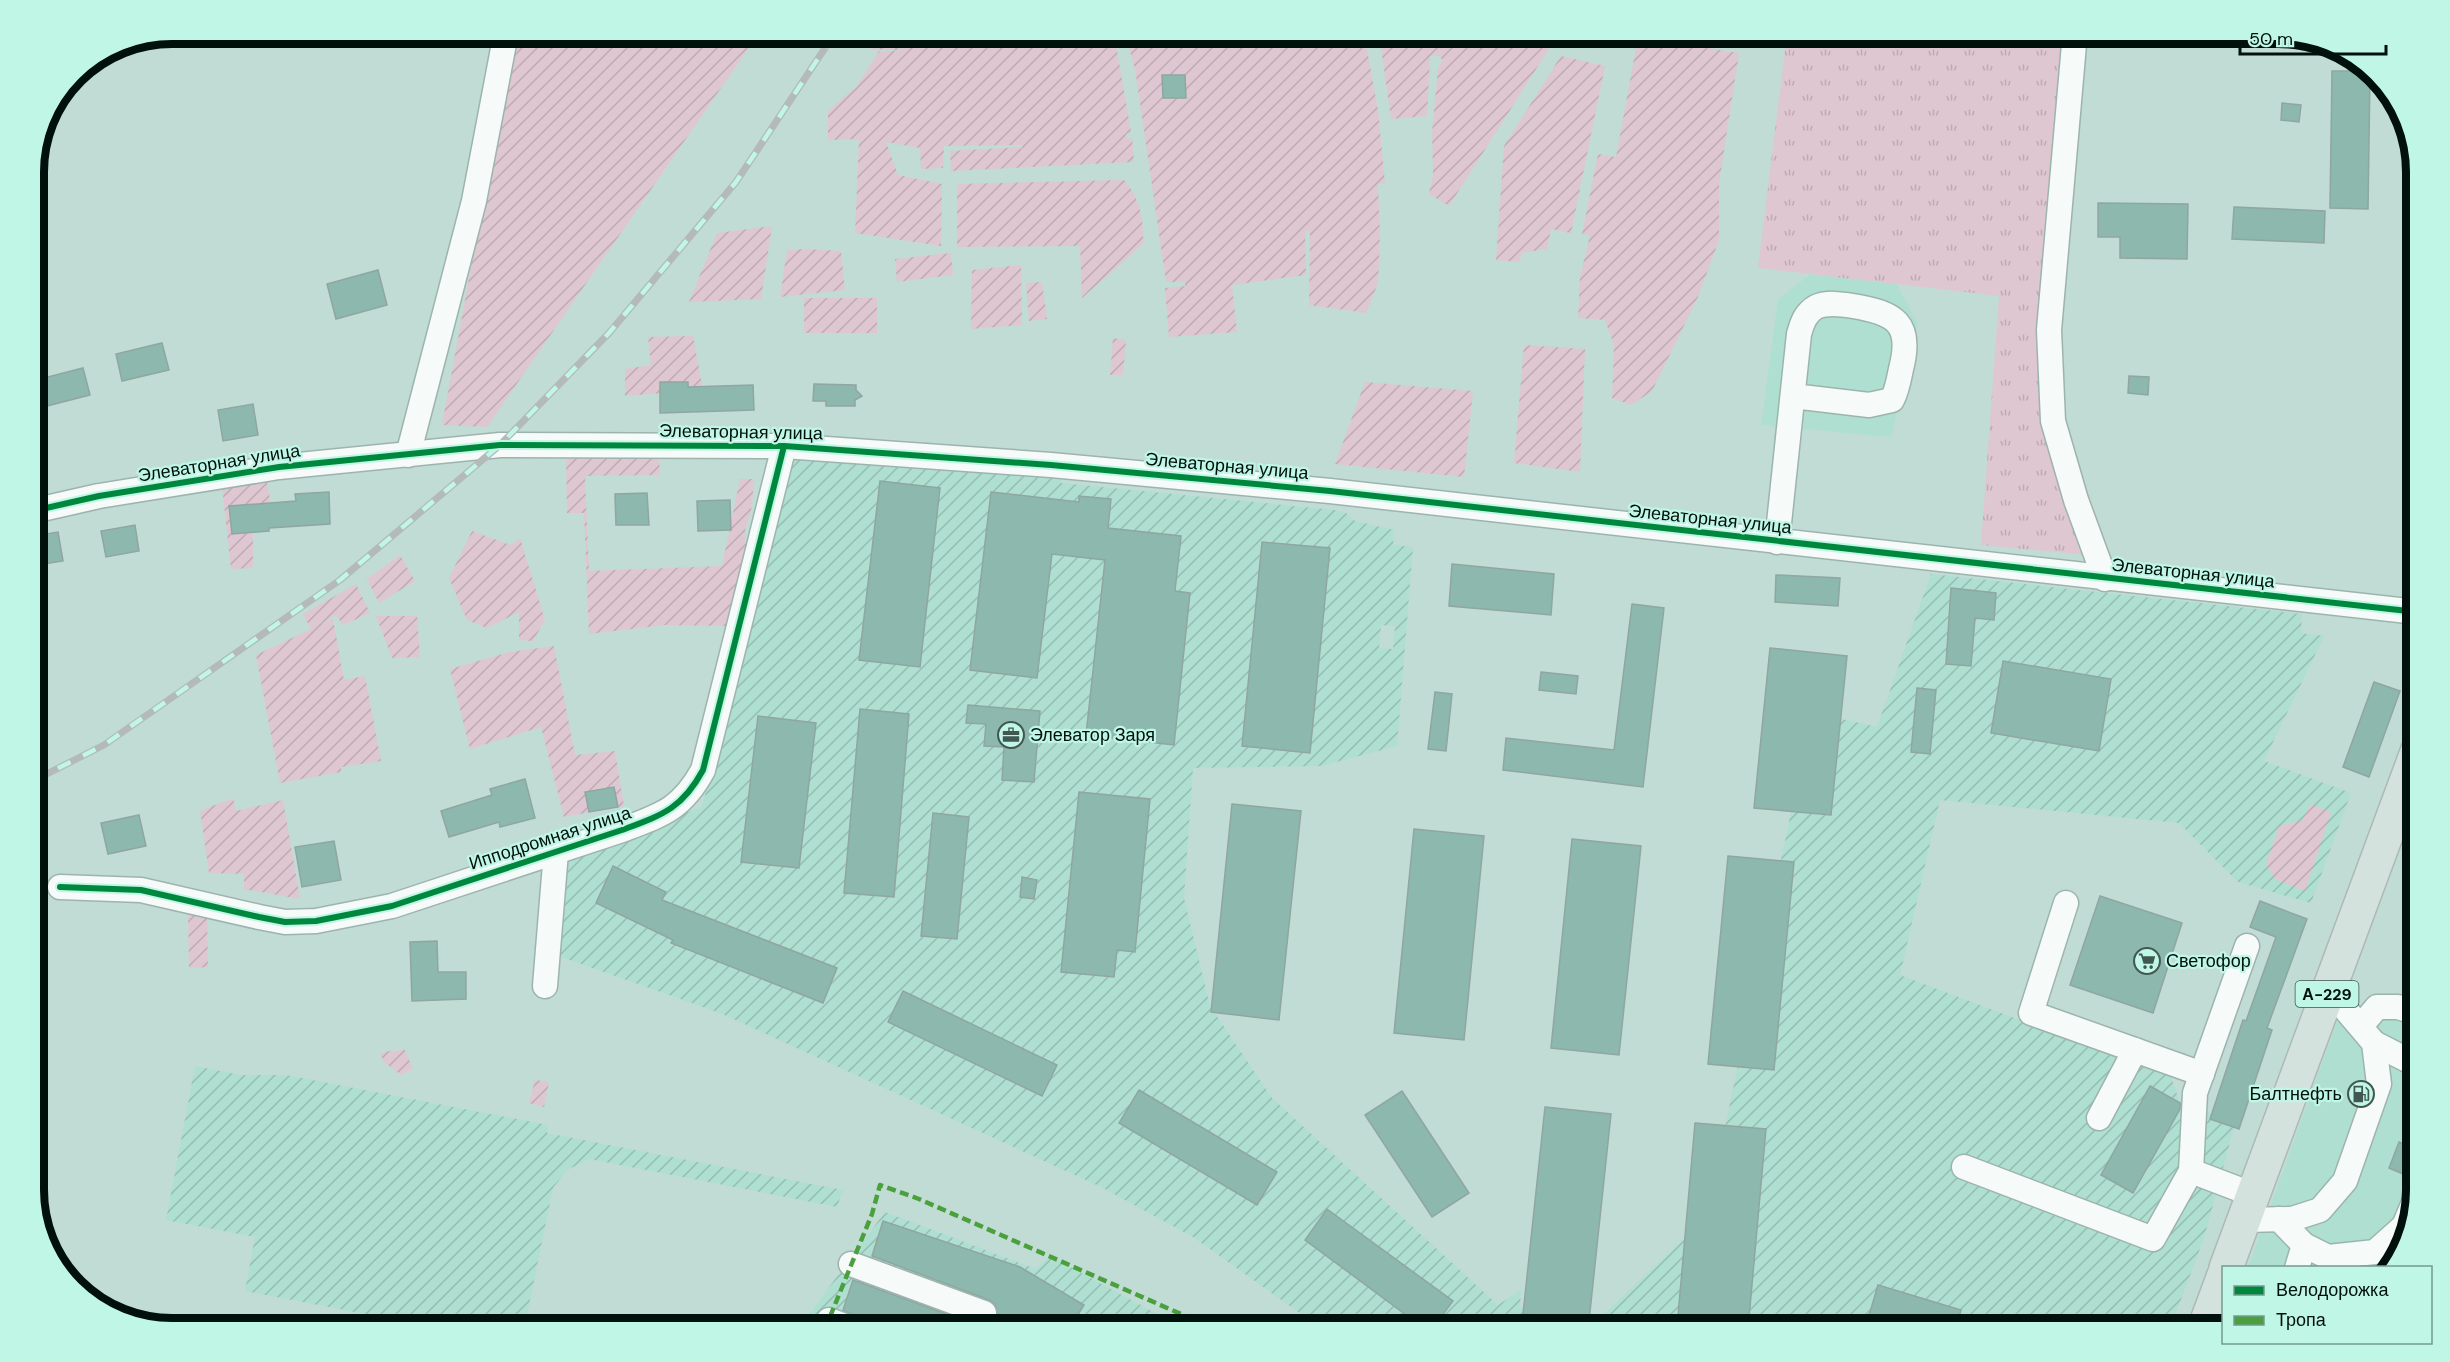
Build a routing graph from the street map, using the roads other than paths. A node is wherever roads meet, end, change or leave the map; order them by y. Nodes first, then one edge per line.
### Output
1 (504, 44) edge
2 (2074, 44) edge
3 (1793, 396) junction
4 (784, 446) junction
5 (408, 455) junction
6 (44, 508) edge
7 (1777, 542) junction
8 (2105, 579) junction
9 (2406, 611) edge
10 (2406, 782) edge
11 (556, 852) junction
12 (60, 887) dead end
13 (2066, 903) dead end
14 (2247, 946) dead end
15 (545, 986) dead end
16 (2329, 990) junction
17 (2406, 1010) edge
18 (2368, 1035) junction
19 (2136, 1050) junction
20 (2406, 1058) edge
21 (2202, 1074) junction
22 (2099, 1118) dead end
23 (1964, 1167) dead end
24 (2191, 1171) junction
25 (2249, 1207) junction
26 (2279, 1219) junction
27 (2400, 1229) edge
28 (2301, 1256) edge
29 (851, 1264) dead end
30 (2227, 1266) edge
31 (2222, 1278) edge
32 (984, 1313) dead end
33 (2208, 1318) edge

1 - 5 street
2 - 8 street
3 - 3 street
3 - 7 street
4 - 5 street, Элеваторная улица
4 - 7 street, Элеваторная улица
4 - 11 street, Ипподромная улица
5 - 6 street, Элеваторная улица
7 - 8 street, Элеваторная улица
8 - 9 street, Элеваторная улица
10 - 16 highway, А-229
11 - 12 street, Ипподромная улица
11 - 15 street
13 - 19 street
14 - 21 street
16 - 18 street
16 - 25 highway, А-229
17 - 18 street
18 - 20 street
18 - 26 street
19 - 21 street
19 - 22 street
21 - 24 street
23 - 24 street
24 - 25 street
25 - 26 street
25 - 30 highway, А-229
26 - 28 street
27 - 28 street
29 - 32 street
31 - 33 highway

